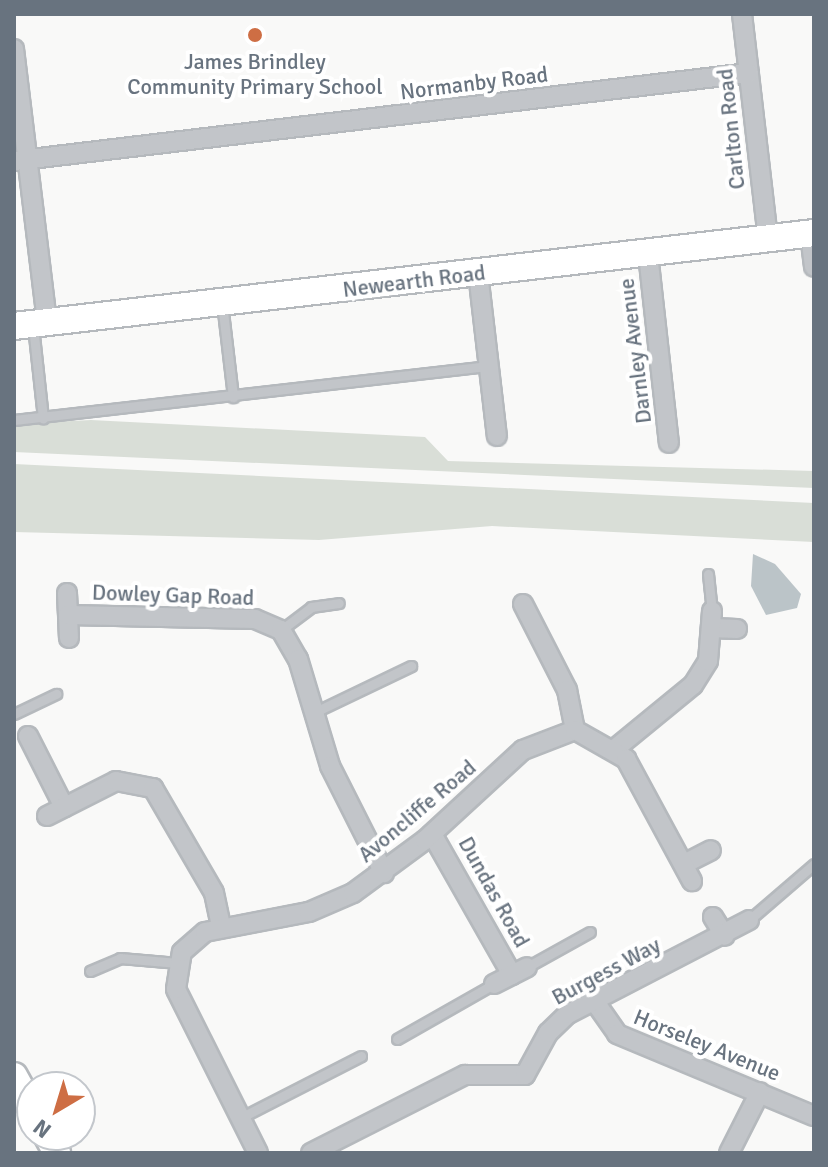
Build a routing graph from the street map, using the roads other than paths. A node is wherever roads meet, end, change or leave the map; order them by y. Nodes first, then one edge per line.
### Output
1 (742, 14) edge
2 (14, 49) edge
3 (749, 73) junction
4 (21, 160) edge
5 (812, 233) edge
6 (768, 239) junction
7 (648, 254) junction
8 (814, 267) edge
9 (478, 273) junction
10 (222, 303) junction
11 (31, 324) edge
12 (489, 366) junction
13 (233, 397) junction
14 (43, 418) junction
15 (14, 420) edge
16 (497, 436) dead end
17 (669, 443) dead end
18 (708, 574) dead end
19 (67, 593) dead end
20 (339, 603) dead end
21 (68, 615) junction
22 (712, 620) junction
23 (514, 629) dead end
24 (737, 629) dead end
25 (281, 630) junction
26 (69, 638) dead end
27 (411, 666) dead end
28 (56, 694) dead end
29 (313, 713) junction
30 (15, 714) edge
31 (575, 730) junction
32 (28, 736) joint
33 (616, 748) junction
34 (64, 807) junction
35 (47, 816) dead end
36 (432, 834) junction
37 (711, 850) dead end
38 (814, 864) edge
39 (384, 873) junction
40 (713, 917) dead end
41 (749, 920) joint
42 (221, 926) junction
43 (590, 932) dead end
44 (725, 936) junction
45 (178, 963) junction
46 (90, 971) dead end
47 (520, 971) junction
48 (494, 984) joint
49 (595, 1002) junction
50 (397, 1039) dead end
51 (361, 1056) dead end
52 (760, 1092) junction
53 (814, 1116) edge
54 (240, 1118) junction
55 (314, 1152) edge
56 (258, 1153) edge
57 (729, 1153) edge

1 - 3 street, Carlton Road
2 - 4 street
3 - 4 street, Normanby Road
3 - 6 street, Carlton Road
4 - 11 street
5 - 6 main road, Newearth Road
5 - 8 street
6 - 7 main road, Newearth Road
7 - 9 main road, Newearth Road
7 - 17 street, Darnley Avenue
9 - 10 main road, Newearth Road
9 - 12 street
10 - 11 main road, Newearth Road
10 - 13 lane
11 - 14 lane
12 - 13 lane
12 - 16 street
13 - 14 lane
14 - 15 lane
18 - 22 lane
19 - 21 street, Dowley Gap Road
20 - 25 lane
21 - 25 street, Dowley Gap Road
21 - 26 street, Dowley Gap Road
22 - 24 street
22 - 33 street
23 - 31 street
25 - 29 street, Dowley Gap Road
27 - 29 lane
28 - 30 lane
29 - 39 street, Dowley Gap Road
30 - 32 lane
31 - 33 street
31 - 36 street, Avoncliffe Road
32 - 34 street
33 - 37 street
34 - 35 street
34 - 42 street
36 - 39 street, Avoncliffe Road
36 - 47 street, Dundas Road
38 - 41 lane, Burgess Way
39 - 42 street, Avoncliffe Road
40 - 44 street
41 - 44 street, Burgess Way
42 - 45 street, Avoncliffe Road
43 - 47 lane, Dundas Road
44 - 49 street, Burgess Way
45 - 46 lane
45 - 54 street
47 - 48 street, Dundas Road
48 - 50 lane
49 - 52 street, Horseley Avenue
49 - 55 street, Burgess Way
51 - 54 lane
52 - 53 street, Horseley Avenue
52 - 57 street
54 - 56 street

